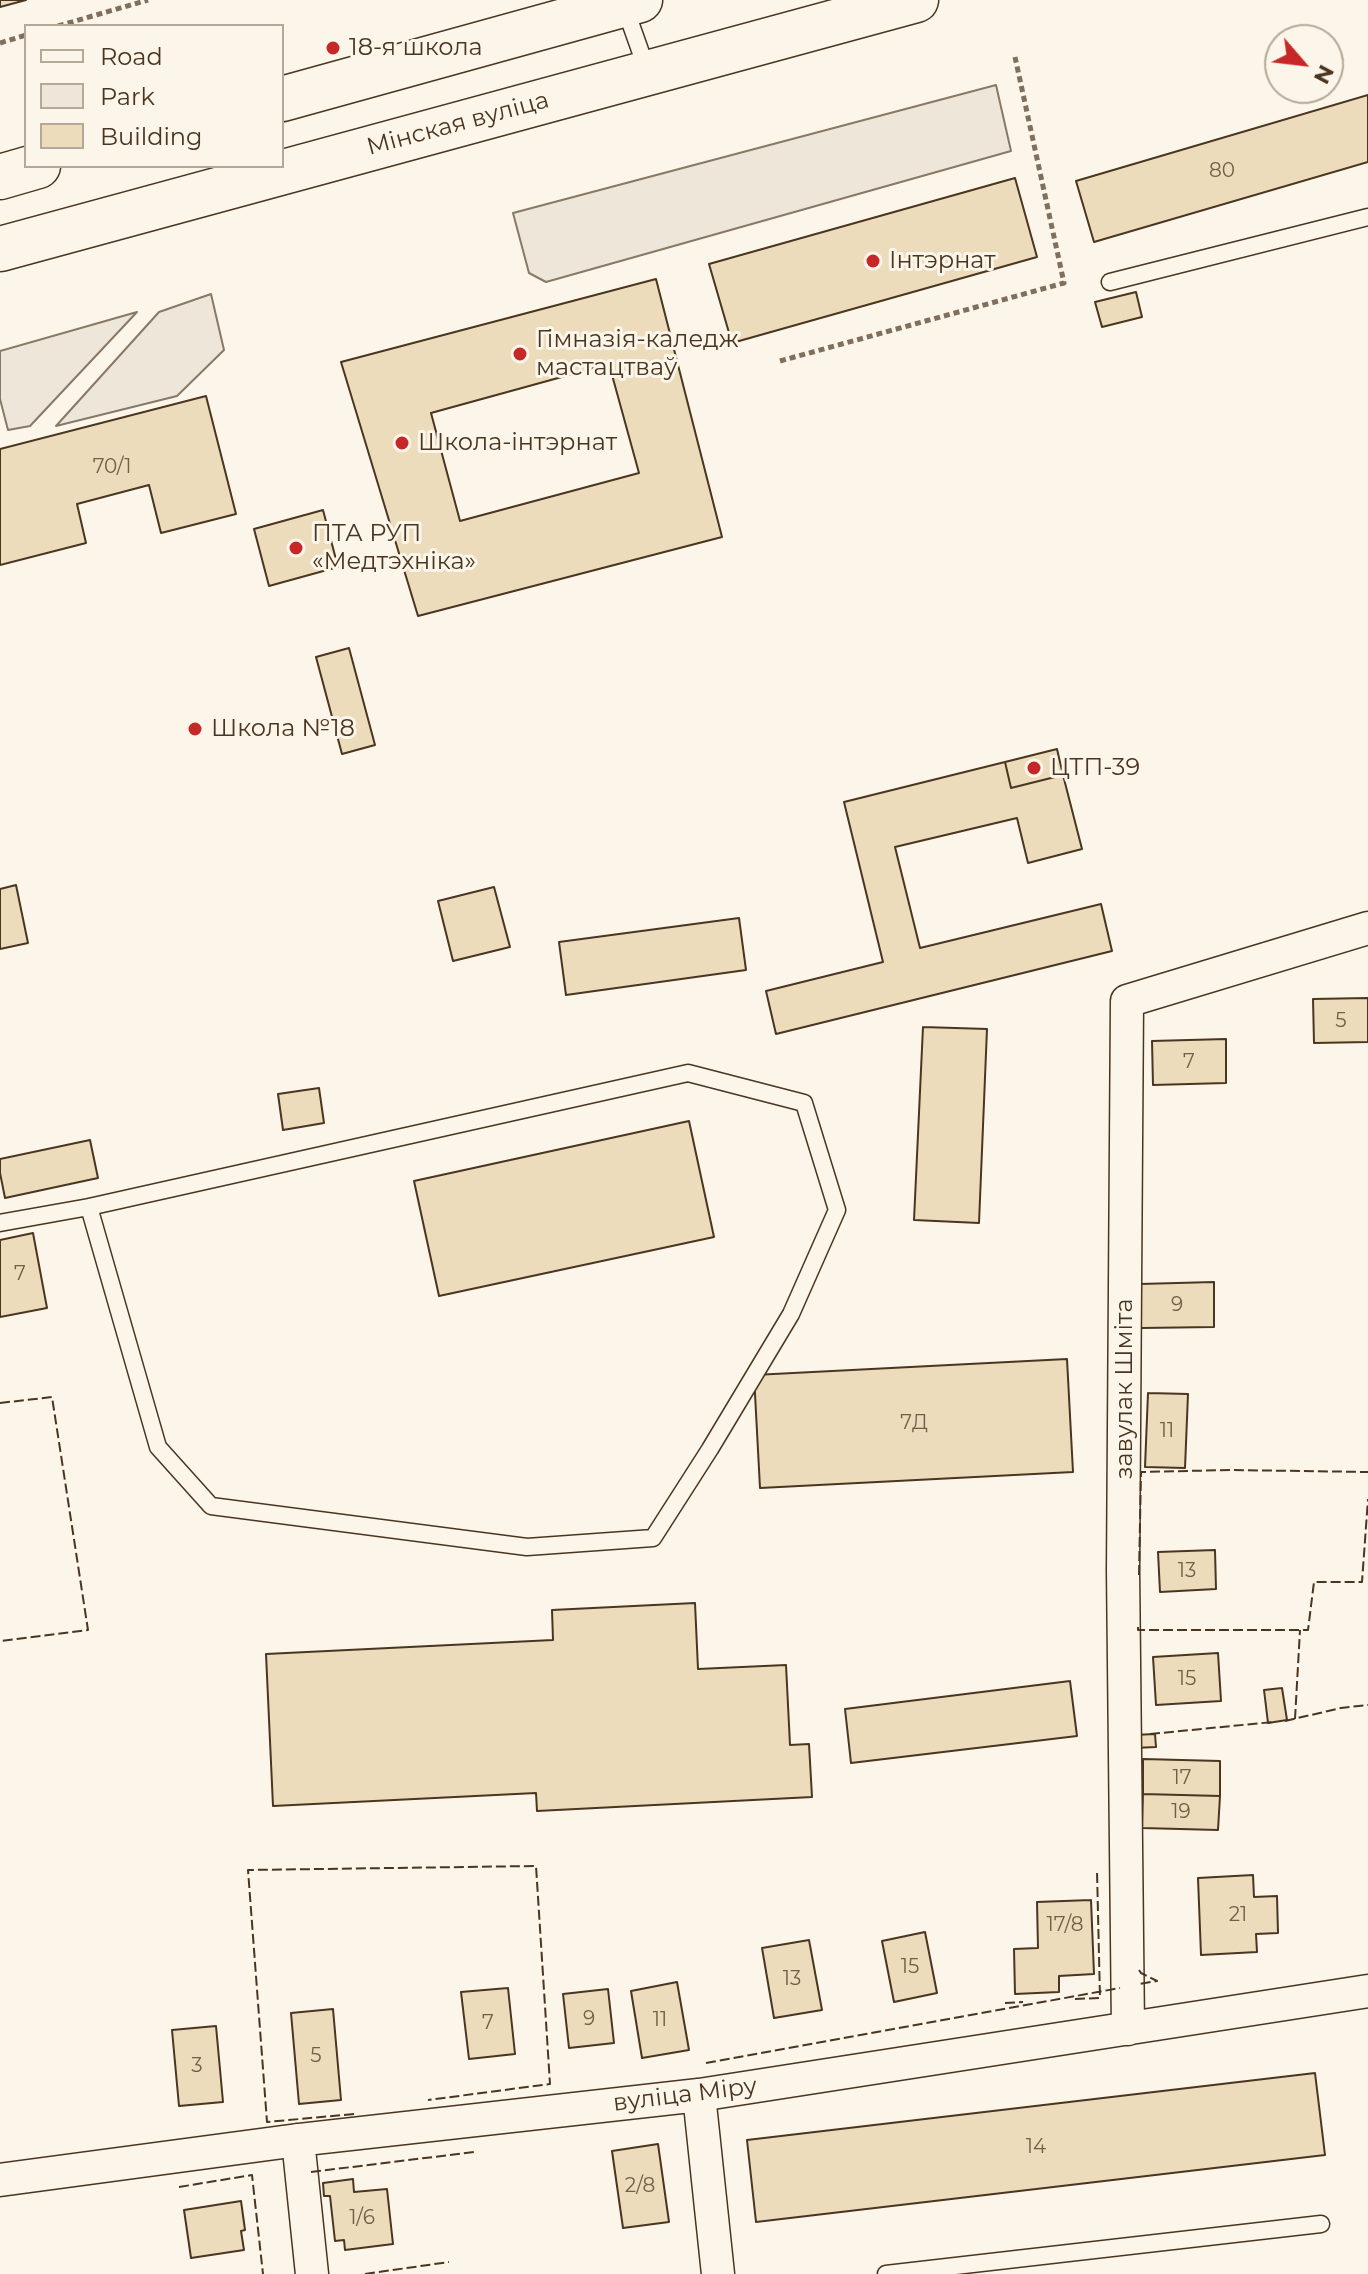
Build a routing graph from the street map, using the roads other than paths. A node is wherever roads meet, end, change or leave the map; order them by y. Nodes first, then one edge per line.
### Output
1 (916, 0) edge
2 (629, 1) edge
3 (648, 72) junction
4 (284, 98) edge
5 (31, 168) edge
6 (0, 177) edge
7 (1368, 217) edge
8 (0, 249) edge
9 (1110, 282) dead end
10 (1368, 928) edge
11 (89, 1207) junction
12 (0, 1223) edge
13 (1368, 1991) edge
14 (1128, 2029) junction
15 (699, 2095) junction
16 (298, 2140) junction
17 (0, 2180) edge
18 (1321, 2224) dead end
19 (312, 2274) edge
20 (718, 2274) edge
21 (886, 2274) edge

1 - 3 main road, Мінская вуліца
2 - 3 lane
2 - 4 main road
3 - 8 main road, Мінская вуліца
5 - 6 main road
7 - 9 lane
10 - 14 street, завулак Шміта
11 - 11 lane
11 - 12 lane
13 - 14 street, вуліца Міру
14 - 15 street, вуліца Міру
15 - 16 street, вуліца Міру
15 - 20 street
16 - 17 street, вуліца Міру
16 - 19 street
18 - 21 lane

